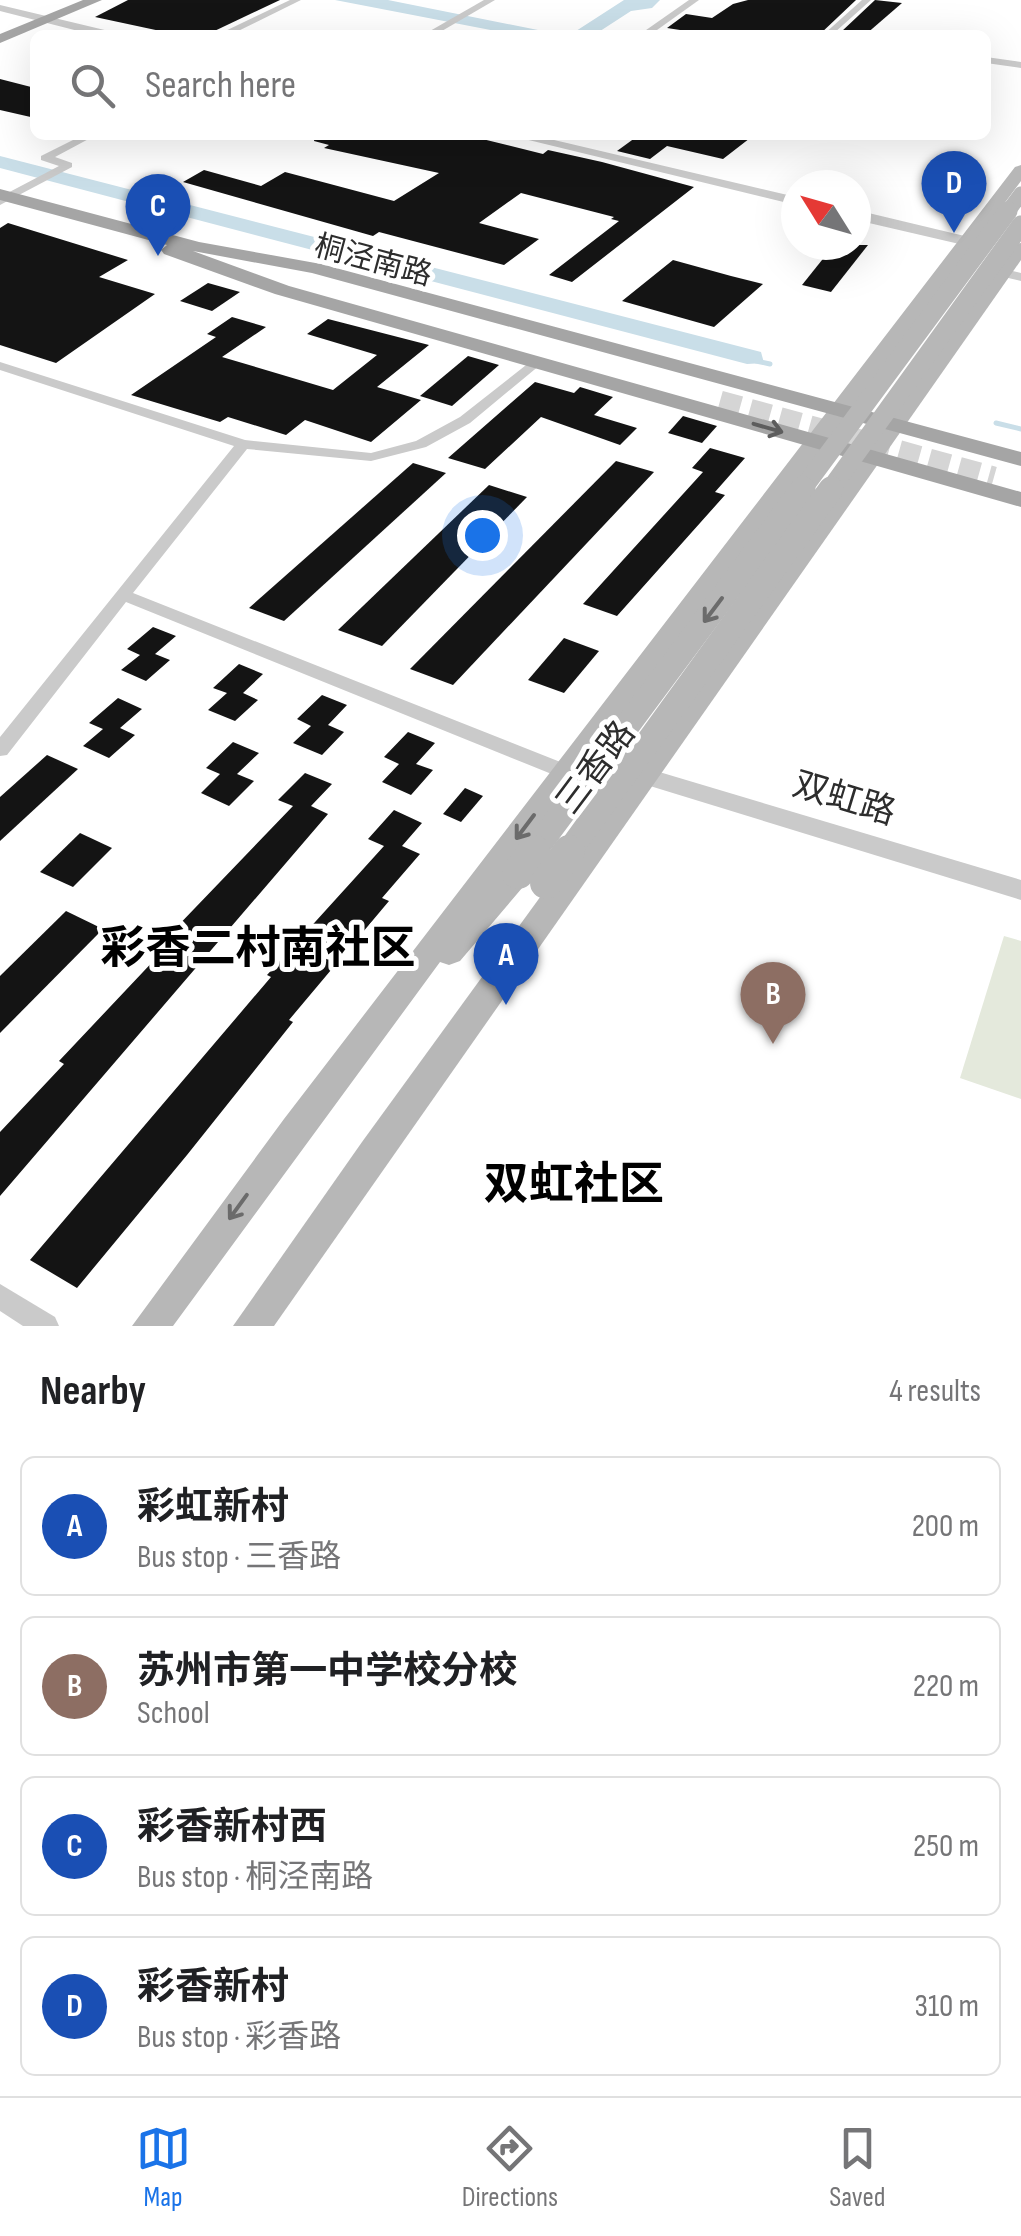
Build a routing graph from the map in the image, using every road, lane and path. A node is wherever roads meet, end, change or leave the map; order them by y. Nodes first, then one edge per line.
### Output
1 (68, 0) edge
2 (95, 0) edge
3 (297, 0) edge
4 (491, 0) edge
5 (695, 0) edge
6 (867, 0) edge
7 (0, 8) edge
8 (30, 16) junction
9 (47, 20) junction
10 (0, 28) edge
11 (88, 30) edge
12 (233, 30) edge
13 (436, 30) edge
14 (651, 30) edge
15 (833, 30) edge
16 (0, 39) edge
17 (991, 61) edge
18 (1021, 65) edge
19 (82, 140) edge
20 (547, 140) edge
21 (1021, 170) edge
22 (1021, 194) edge
23 (781, 197) edge
24 (6, 202) edge
25 (871, 218) edge
26 (1021, 226) edge
27 (968, 241) junction
28 (177, 247) junction
29 (1021, 248) edge
30 (1012, 275) edge
31 (535, 362) junction
32 (0, 366) edge
33 (753, 386) junction
34 (725, 404) junction
35 (840, 410) junction
36 (896, 425) junction
37 (816, 442) junction
38 (244, 444) junction
39 (872, 458) junction
40 (1006, 466) edge
41 (1021, 485) edge
42 (970, 486) junction
43 (1021, 500) edge
44 (123, 596) junction
45 (0, 750) edge
46 (566, 772) junction
47 (646, 776) junction
48 (532, 878) junction
49 (1021, 890) edge
50 (296, 1129) junction
51 (365, 1168) junction
52 (0, 1296) edge
53 (46, 1326) edge
54 (151, 1326) edge
55 (252, 1326) edge

1 - 8 main road
2 - 9 main road
3 - 12 street
4 - 13 street
5 - 14 street
6 - 15 street
7 - 8 street
8 - 9 street
8 - 10 main road
9 - 11 street
9 - 16 main road
17 - 18 street
19 - 24 street
20 - 23 street
21 - 27 main road
22 -> 48 main road, 三香路, bridge
24 - 28 main road, 桐泾南路
25 - 27 street
26 - 48 main road, 三香路, bridge
27 - 35 main road
28 - 31 main road
28 - 33 main road
28 - 34 main road, 桐泾南路
29 - 30 main road
30 - 36 main road
31 - 34 main road
31 - 38 street
32 - 38 street
33 - 34 main road
33 - 35 main road
34 -> 37 main road
35 - 36 main road
35 - 37 main road
36 - 39 main road
36 - 40 main road
37 - 39 main road
37 - 46 main road
38 - 44 street
39 - 42 main road
39 - 47 main road
40 - 41 main road
40 - 42 main road
42 - 43 main road
44 - 45 street
44 - 46 street
46 -> 50 main road
47 - 49 street, 双虹路
47 - 51 main road
48 - 50 main road, 三香路
48 - 51 main road, 三香路
50 -> 54 main road, 三香路
51 - 55 main road, 三香路
52 - 53 street

